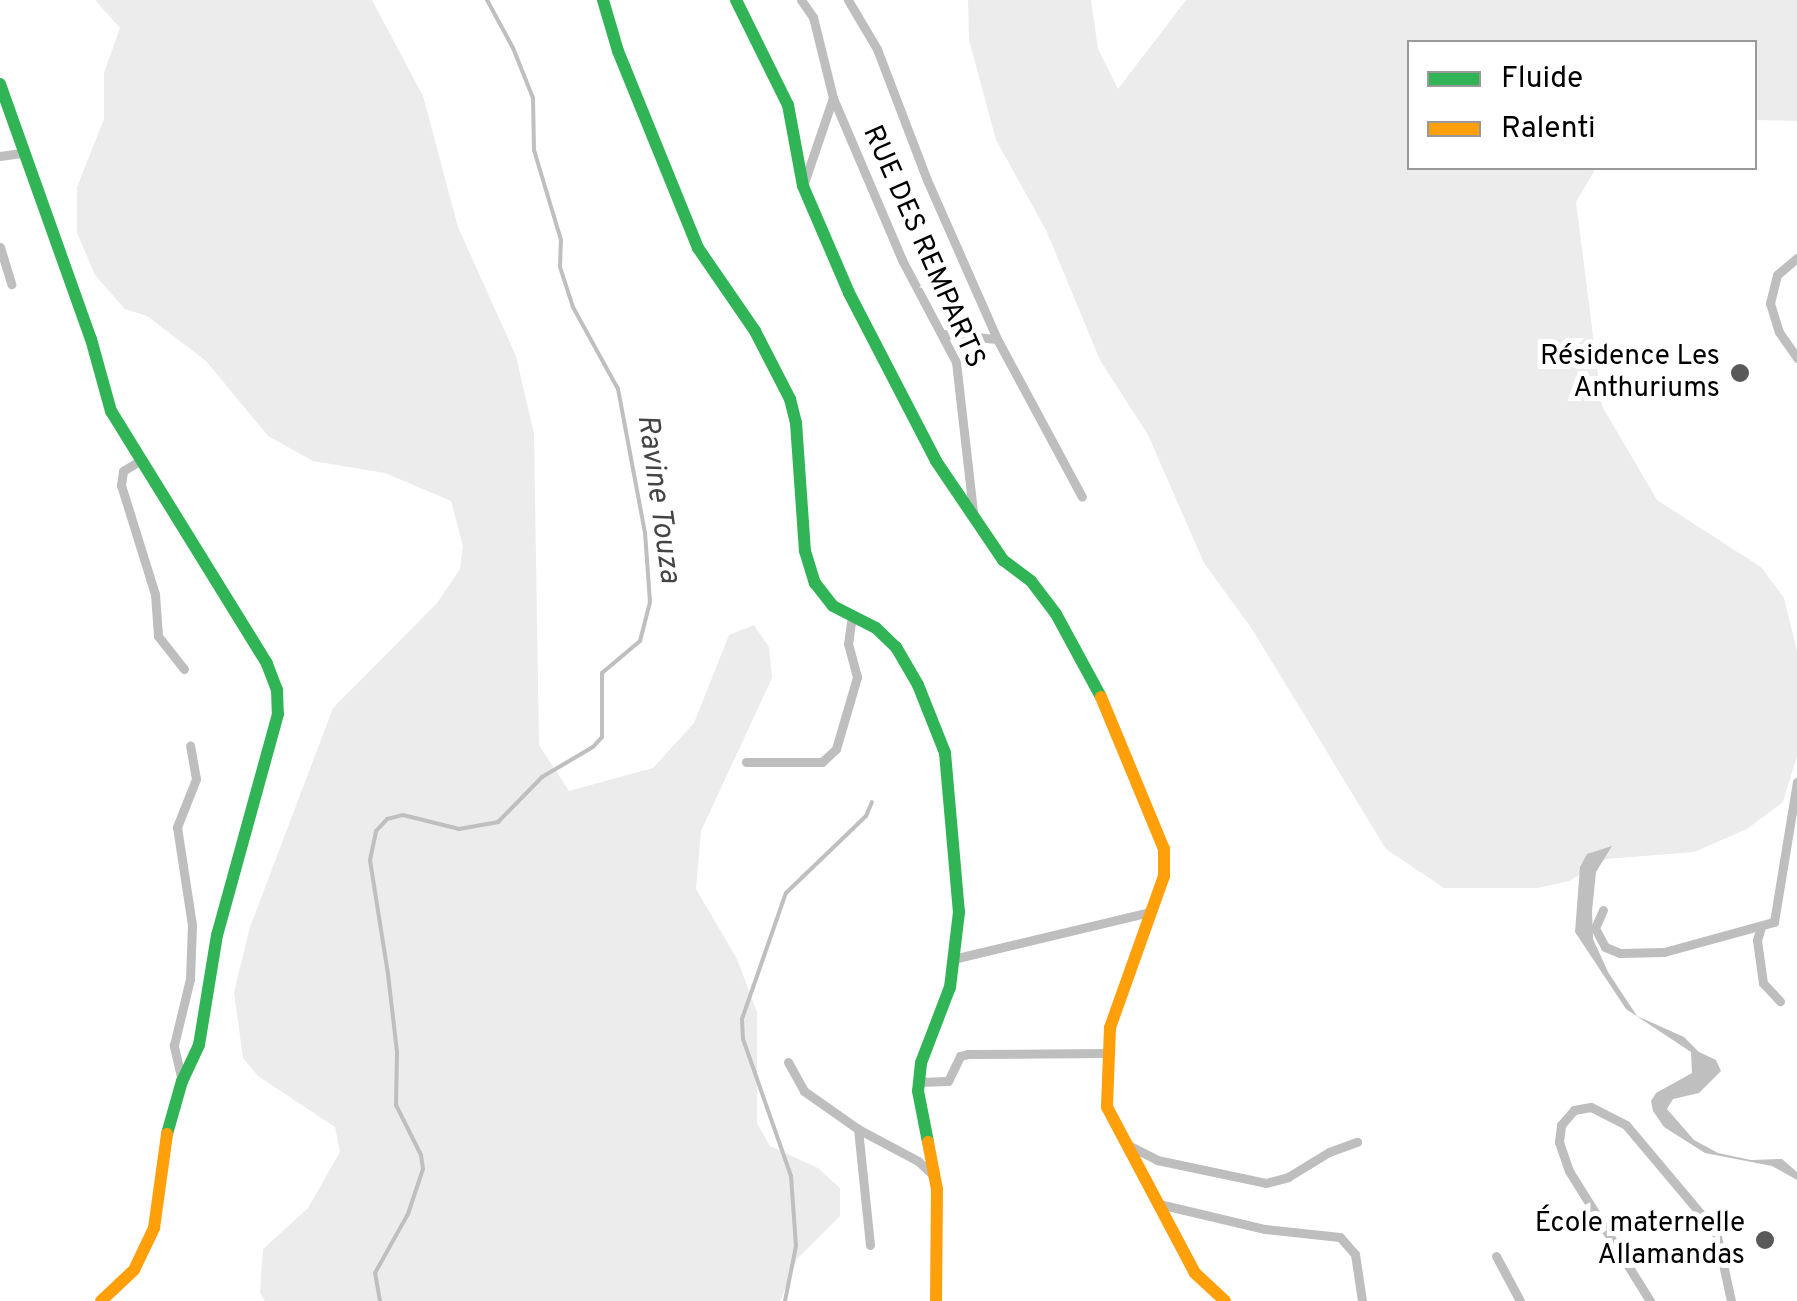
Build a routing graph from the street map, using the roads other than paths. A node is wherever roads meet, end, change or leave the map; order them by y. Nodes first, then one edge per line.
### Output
1 (604, 0) edge
2 (736, 0) edge
3 (802, 0) edge
4 (814, 0) edge
5 (848, 0) edge
6 (813, 17) junction
7 (0, 84) edge
8 (833, 98) junction
9 (22, 153) junction
10 (0, 156) edge
11 (803, 186) junction
12 (0, 247) edge
13 (1797, 258) edge
14 (11, 284) dead end
15 (943, 334) junction
16 (997, 338) junction
17 (1797, 358) edge
18 (141, 460) junction
19 (1082, 497) dead end
20 (974, 520) junction
21 (852, 616) junction
22 (184, 669) dead end
23 (190, 746) dead end
24 (746, 762) dead end
25 (1797, 782) edge
26 (1602, 910) dead end
27 (1154, 911) junction
28 (1761, 927) junction
29 (954, 959) junction
30 (1780, 1002) dead end
31 (1106, 1052) junction
32 (788, 1062) dead end
33 (182, 1081) junction
34 (919, 1082) junction
35 (858, 1129) junction
36 (1124, 1142) junction
37 (1357, 1142) dead end
38 (934, 1176) junction
39 (1159, 1204) junction
40 (870, 1244) dead end
41 (1496, 1256) dead end
42 (101, 1301) edge
43 (936, 1301) edge
44 (1226, 1301) edge
45 (1362, 1301) edge
46 (1520, 1301) edge
47 (1650, 1301) edge
48 (1731, 1301) edge

1 - 21 street
2 - 11 street
3 - 6 street, RUE DES REMPARTS
4 - 6 street
5 - 16 street
6 - 8 street, RUE DES REMPARTS
7 - 9 street
8 - 11 street
8 - 15 street, RUE DES REMPARTS
9 - 10 street
9 - 18 street
11 - 20 street
12 - 14 street
13 - 17 street
15 - 16 street
15 - 20 street, RUE DES REMPARTS
16 - 19 street
18 - 22 street
18 - 33 street
20 - 27 street
21 - 24 street
21 - 29 street
23 - 33 street
25 - 28 street
26 - 28 street
27 - 29 street
27 - 31 street
28 - 30 street
29 - 34 street
31 - 34 street
31 - 36 street
32 - 35 street
33 - 42 street
34 - 38 street
35 - 38 street
35 - 40 street
36 - 37 street
36 - 39 street
38 - 43 street
39 - 44 street
39 - 45 street
41 - 46 street
47 - 48 street

